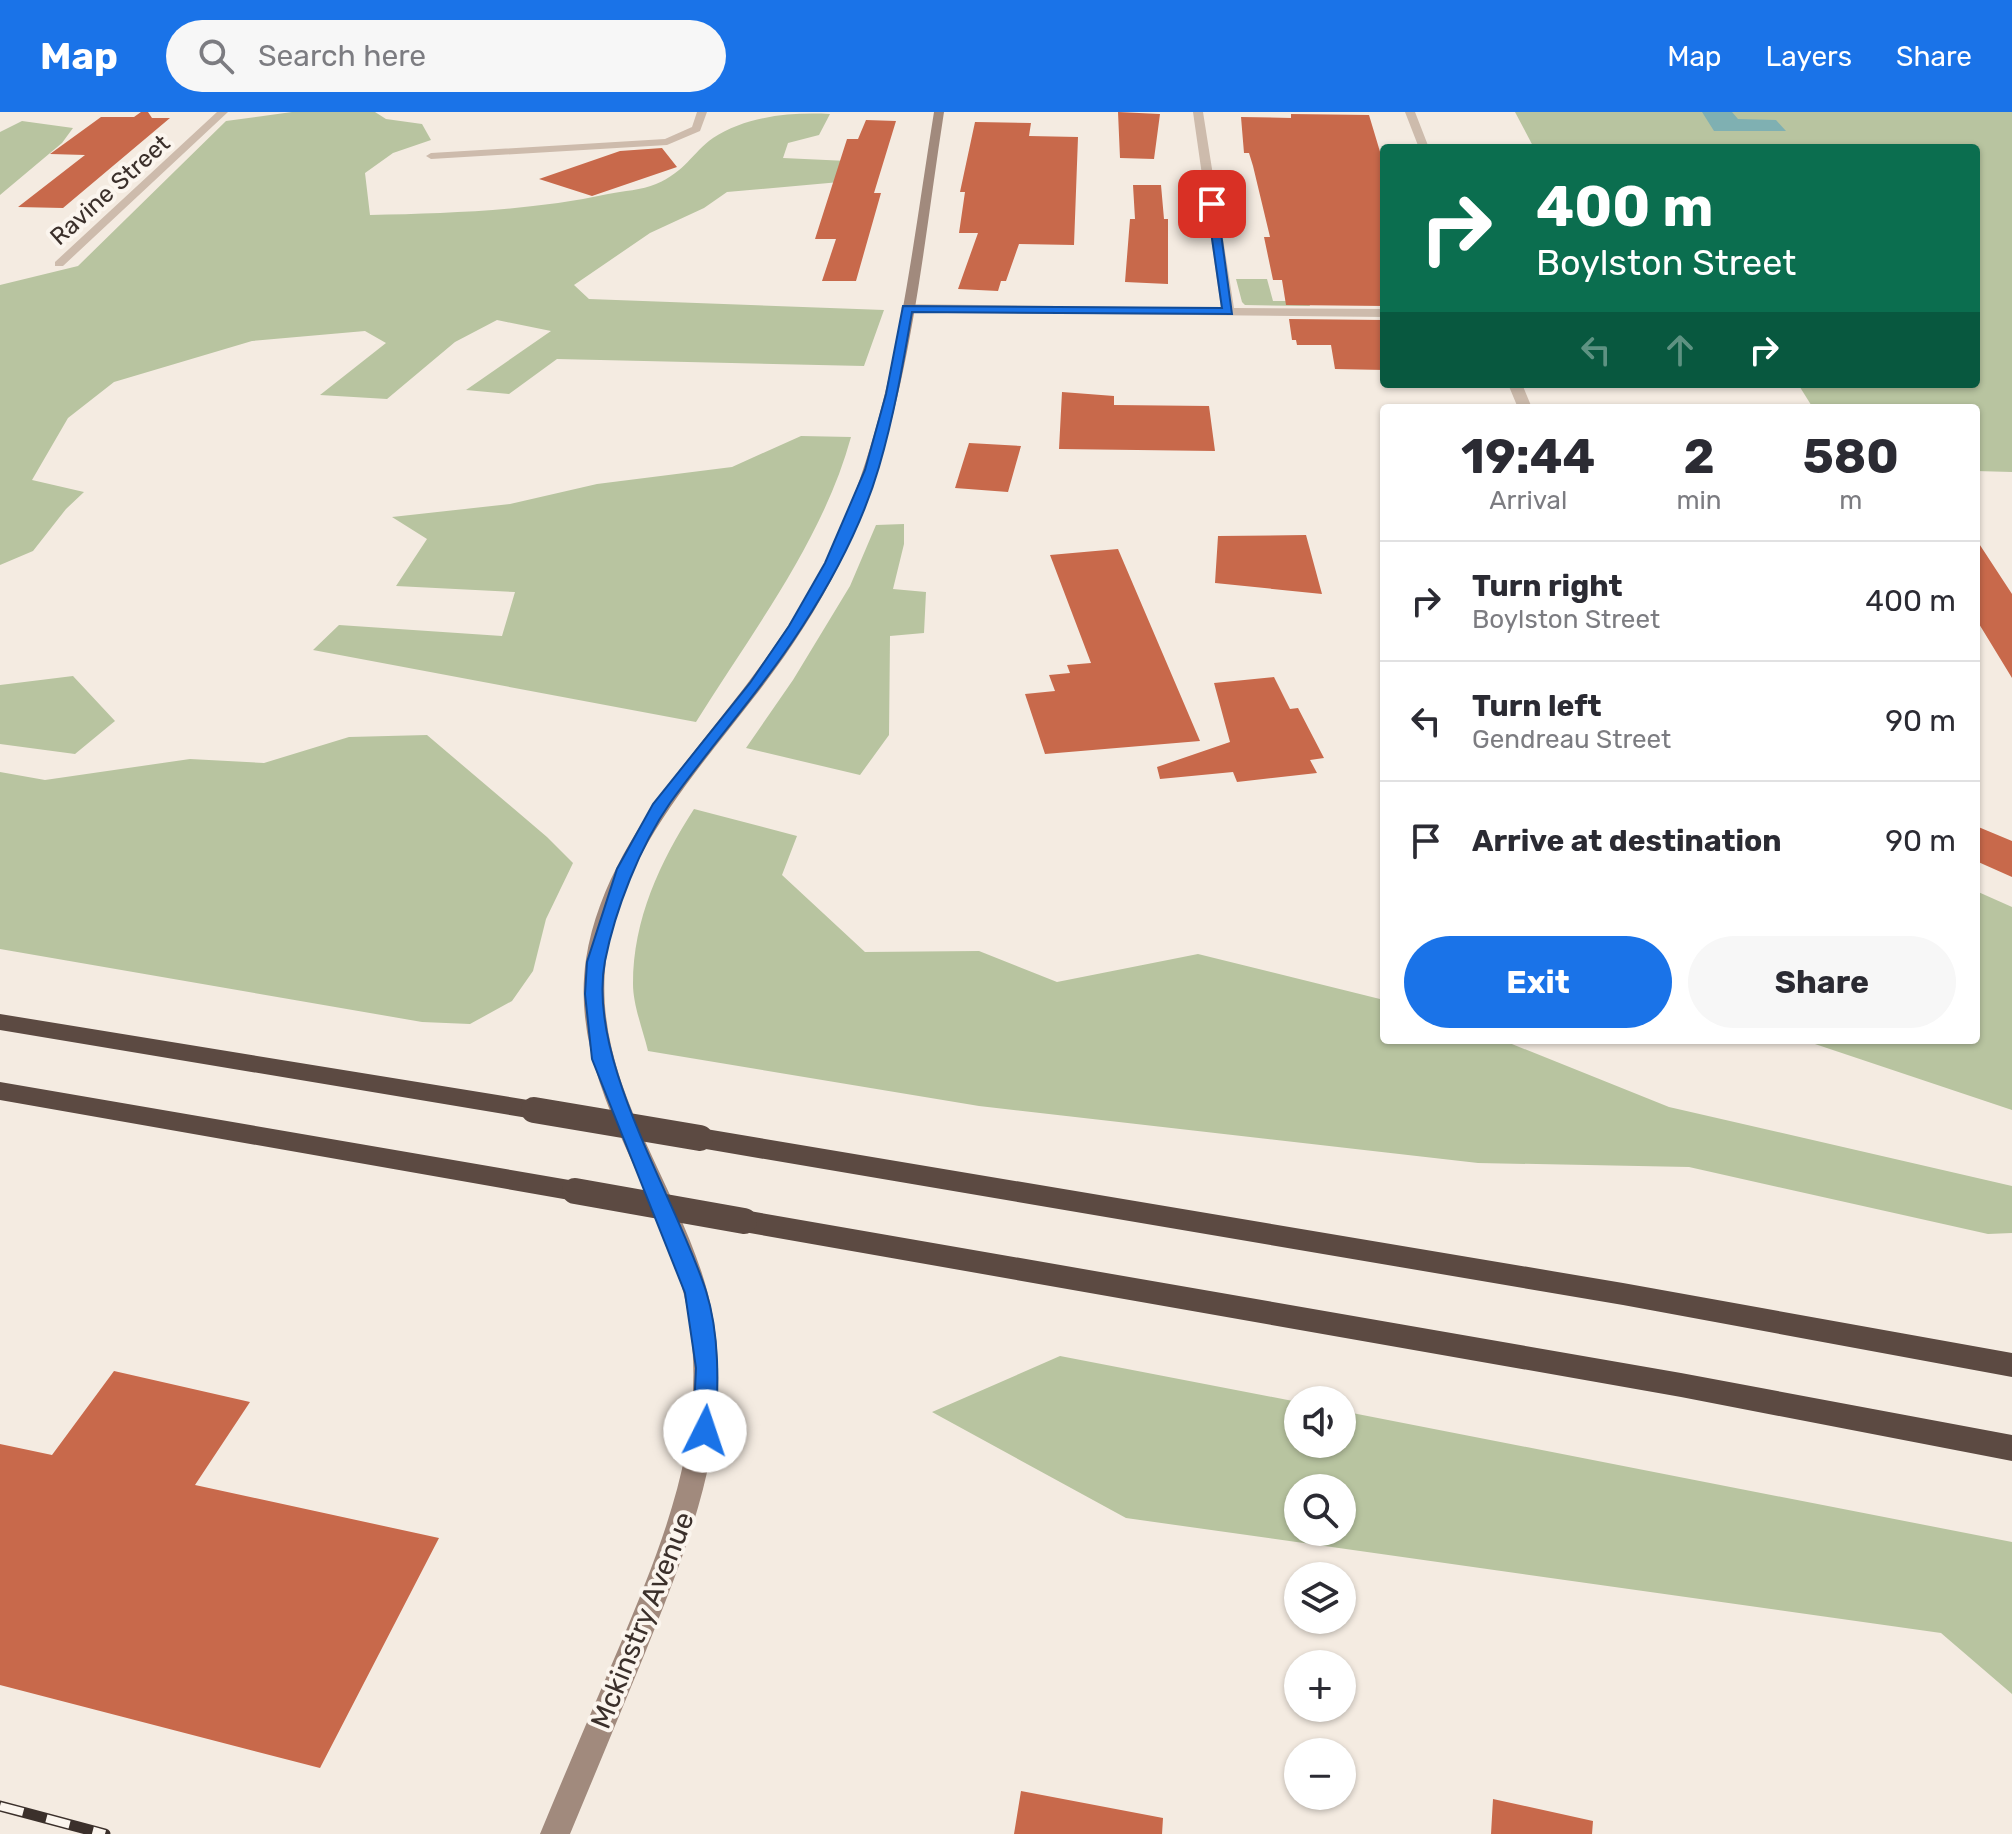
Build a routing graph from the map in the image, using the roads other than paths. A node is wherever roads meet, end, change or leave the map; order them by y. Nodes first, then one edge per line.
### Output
1 (223, 112) edge
2 (702, 112) edge
3 (939, 112) edge
4 (1198, 112) edge
5 (1410, 112) edge
6 (1422, 144) edge
7 (431, 156) dead end
8 (59, 264) dead end
9 (907, 308) junction
10 (1228, 311) junction
11 (1380, 313) edge
12 (0, 1022) edge
13 (0, 1091) edge
14 (2012, 1365) edge
15 (2012, 1448) edge
16 (555, 1834) edge

1 - 8 street, Ravine Street
2 - 7 street
3 - 9 street, Mckinstry Avenue
4 - 10 street
5 - 6 street
9 - 10 street
9 - 16 street, Mckinstry Avenue
10 - 11 street
12 - 14 highway, bridge
13 - 15 highway, bridge

